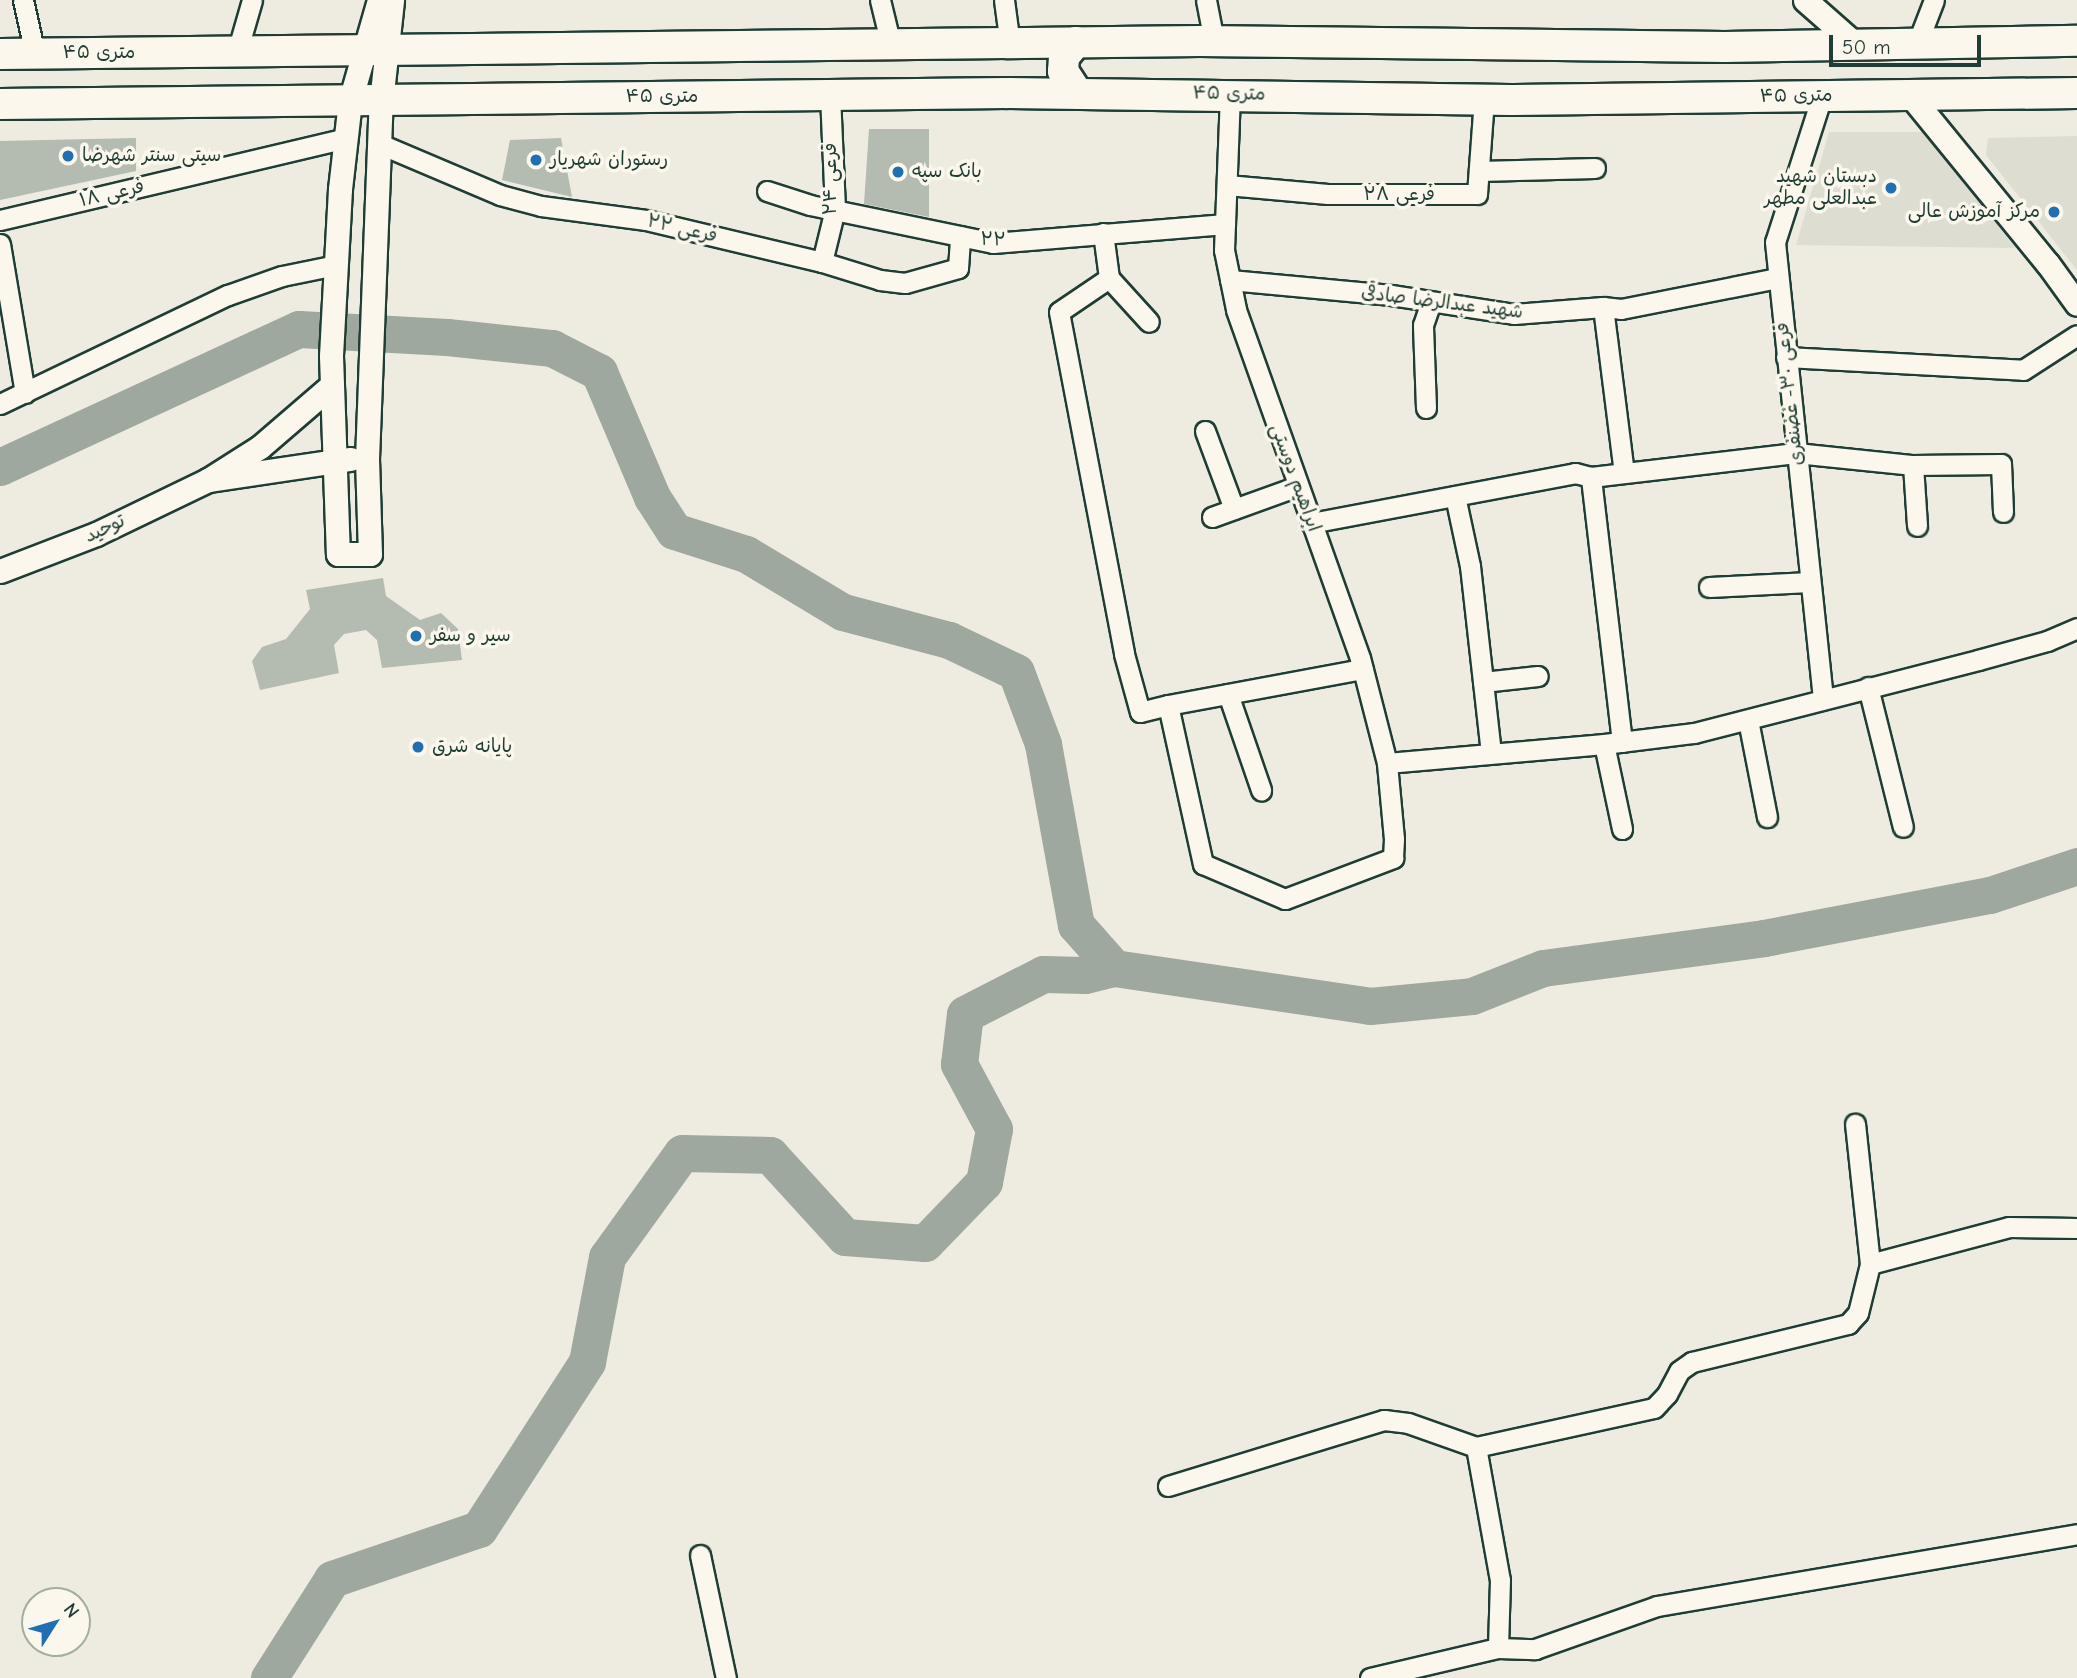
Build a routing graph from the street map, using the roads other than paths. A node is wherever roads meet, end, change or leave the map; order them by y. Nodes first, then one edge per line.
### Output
1 (23, 0) edge
2 (251, 0) edge
3 (379, 0) edge
4 (392, 0) edge
5 (880, 0) edge
6 (1004, 0) edge
7 (1206, 0) edge
8 (1934, 0) edge
9 (1812, 3) edge
10 (1214, 41) junction
11 (2077, 41) edge
12 (1076, 42) junction
13 (1917, 44) junction
14 (891, 45) junction
15 (1010, 45) junction
16 (1856, 45) junction
17 (376, 48) junction
18 (237, 52) junction
19 (0, 54) edge
20 (35, 54) junction
21 (1009, 93) junction
22 (2077, 93) edge
23 (1078, 94) junction
24 (1230, 94) junction
25 (1910, 95) junction
26 (830, 96) junction
27 (1822, 96) junction
28 (1484, 99) junction
29 (350, 101) junction
30 (381, 102) junction
31 (0, 104) edge
32 (346, 138) junction
33 (380, 144) junction
34 (1595, 168) dead end
35 (1479, 171) junction
36 (1227, 185) junction
37 (766, 191) dead end
38 (835, 209) junction
39 (0, 220) edge
40 (1225, 224) junction
41 (1103, 233) junction
42 (960, 236) junction
43 (0, 244) edge
44 (822, 262) junction
45 (336, 265) junction
46 (1109, 278) junction
47 (1778, 278) junction
48 (1230, 280) junction
49 (1431, 302) junction
50 (2077, 304) edge
51 (1603, 307) junction
52 (1149, 322) dead end
53 (2077, 335) edge
54 (1786, 356) junction
55 (332, 385) junction
56 (25, 393) junction
57 (0, 404) edge
58 (1426, 408) dead end
59 (1205, 431) dead end
60 (1796, 453) junction
61 (334, 459) junction
62 (367, 459) junction
63 (1913, 465) junction
64 (1624, 474) junction
65 (1591, 477) junction
66 (208, 480) junction
67 (1298, 486) junction
68 (1455, 496) junction
69 (1234, 509) junction
70 (2003, 512) dead end
71 (1212, 517) dead end
72 (1311, 523) junction
73 (1917, 526) dead end
74 (0, 571) edge
75 (1810, 582) junction
76 (1709, 587) dead end
77 (2077, 628) edge
78 (1363, 668) junction
79 (1538, 676) dead end
80 (1483, 682) junction
81 (1868, 687) junction
82 (1228, 694) junction
83 (1823, 699) junction
84 (1168, 705) junction
85 (1748, 720) junction
86 (1613, 743) junction
87 (1491, 752) junction
88 (1387, 763) junction
89 (1261, 790) dead end
90 (1767, 817) dead end
91 (1903, 827) dead end
92 (1622, 829) dead end
93 (1855, 1124) dead end
94 (2077, 1228) edge
95 (1870, 1264) junction
96 (1476, 1447) junction
97 (1168, 1486) dead end
98 (2077, 1534) edge
99 (700, 1555) dead end
100 (1498, 1648) junction
101 (726, 1678) edge
102 (1370, 1678) edge

1 - 20 street
2 - 18 street
3 - 17 street
4 - 17 street
5 - 14 street
6 - 15 street
7 - 10 street
8 - 13 street
9 - 16 street
10 - 12 main road, ۴۵ متری
10 - 16 main road, ۴۵ متری
11 - 13 main road, ۴۵ متری
12 - 15 main road, ۴۵ متری
12 - 23 main road
13 - 16 main road, ۴۵ متری
14 - 15 main road, ۴۵ متری
14 - 17 main road, ۴۵ متری
15 - 21 main road
17 - 18 main road, ۴۵ متری
17 - 29 street
17 - 30 street
18 - 20 main road, ۴۵ متری
19 - 20 main road, ۴۵ متری
21 - 23 main road, ۴۵ متری
21 - 26 main road, ۴۵ متری
22 - 25 main road, ۴۵ متری
23 - 24 main road, ۴۵ متری
24 - 28 main road, ۴۵ متری
24 - 36 street, ابراهیم دوستی
25 - 27 main road, ۴۵ متری
25 - 50 street
26 - 30 main road, ۴۵ متری
26 - 38 street, فرعی ۲۴
27 - 28 main road, ۴۵ متری
27 - 47 street, فرعی ۳۰- غضنفری
28 - 35 street, فرعی ۲۸
29 - 30 main road, ۴۵ متری
29 - 31 main road
29 - 32 street
30 - 33 street
32 - 39 street, فرعی ۱۸
32 - 45 street
33 - 44 street, فرعی ۲۲
33 - 62 street
34 - 35 street
35 - 36 street, فرعی ۲۸
36 - 40 street, ابراهیم دوستی
37 - 38 street, ۲۲
38 - 42 street, ۲۲
38 - 44 street, فرعی ۲۴
40 - 41 street, ۲۲
40 - 48 street, ابراهیم دوستی
41 - 42 street, ۲۲
41 - 46 street
42 - 44 street, فرعی ۲۲
43 - 56 street
45 - 55 street
45 - 56 street
46 - 52 street
46 - 84 street
47 - 51 street, شهید عبدالرضا صادقی
47 - 54 street, فرعی ۳۰- غضنفری
48 - 49 street, شهید عبدالرضا صادقی
48 - 67 street, ابراهیم دوستی
49 - 51 street, شهید عبدالرضا صادقی
49 - 58 street
51 - 64 street
53 - 54 street
54 - 60 street, فرعی ۳۰- غضنفری
55 - 61 street
55 - 66 street
56 - 57 street
59 - 69 street
60 - 63 street
60 - 64 street
60 - 75 street, فرعی ۳۰- غضنفری
61 - 62 street
61 - 62 street
61 - 66 street
63 - 70 street
63 - 73 street
64 - 65 street
65 - 68 street
65 - 86 street
66 - 74 street, توحید
67 - 69 street
67 - 72 street, ابراهیم دوستی
68 - 72 street
68 - 80 street
69 - 71 street
72 - 78 street, ابراهیم دوستی
75 - 76 street
75 - 83 street, فرعی ۳۰- غضنفری
77 - 81 street
78 - 82 street
78 - 88 street, ابراهیم دوستی
79 - 80 street
80 - 87 street
81 - 83 street
81 - 91 street
82 - 84 street
82 - 89 street
83 - 85 street
84 - 88 street, ابراهیم دوستی
85 - 86 street
85 - 90 street
86 - 87 street
86 - 92 street
87 - 88 street
93 - 95 street
94 - 95 street
95 - 96 street
96 - 97 street
96 - 100 street
98 - 100 street
99 - 101 street
100 - 102 street

